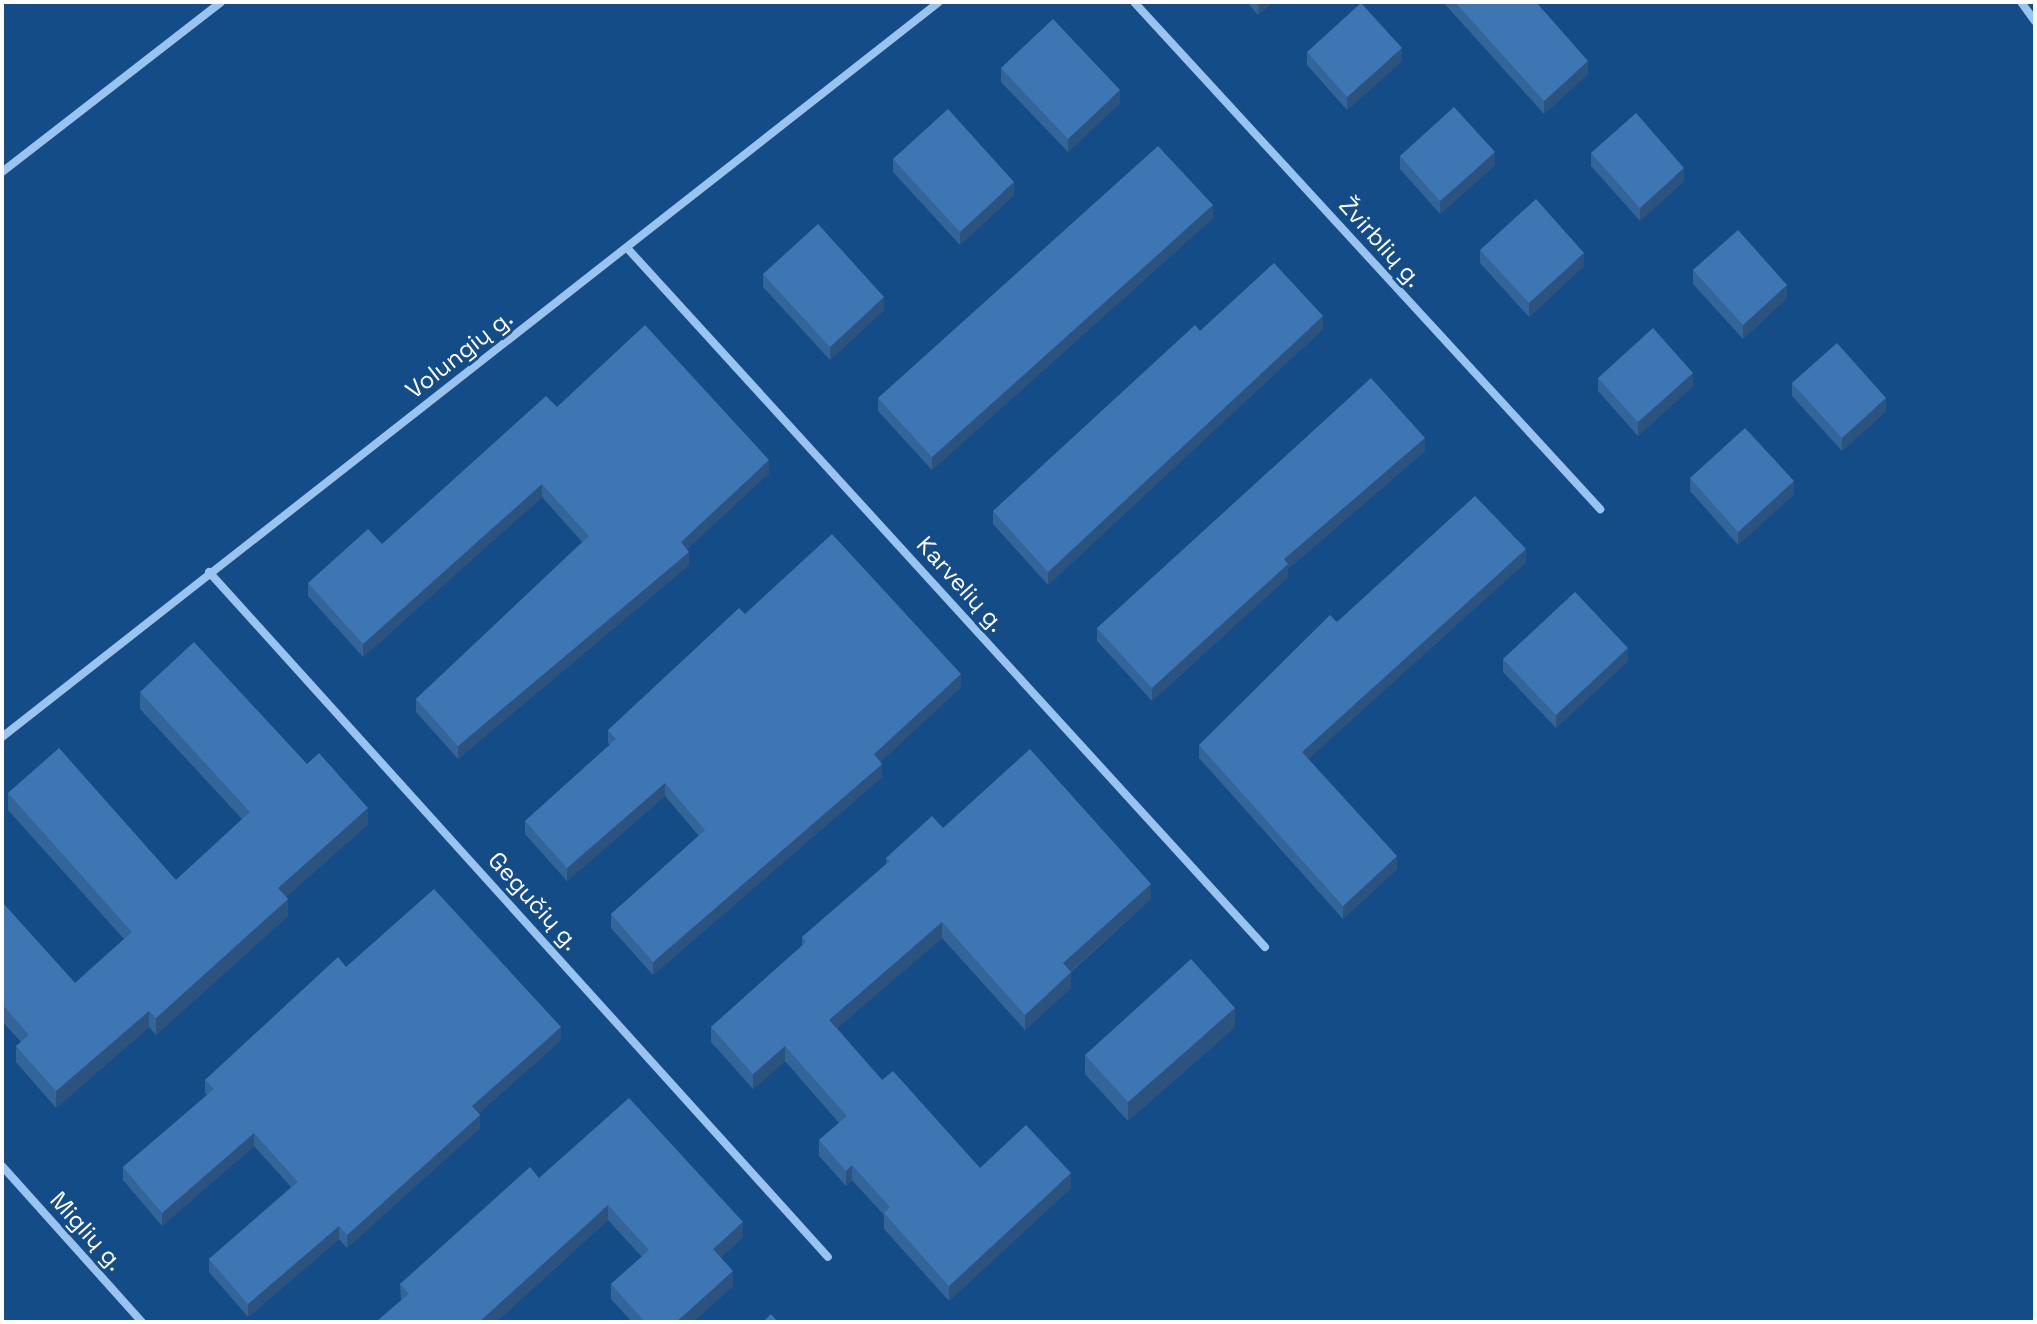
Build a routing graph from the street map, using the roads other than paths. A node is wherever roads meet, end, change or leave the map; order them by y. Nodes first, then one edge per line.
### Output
1 (221, 2) edge
2 (939, 2) edge
3 (1134, 2) edge
4 (2021, 2) edge
5 (2035, 21) edge
6 (2, 172) edge
7 (628, 249) junction
8 (1600, 509) dead end
9 (209, 572) junction
10 (2, 737) edge
11 (1265, 947) dead end
12 (2, 1166) edge
13 (828, 1257) dead end
14 (142, 1322) edge

1 - 6 street
2 - 7 street, Volungių g.
3 - 8 street, Žvirblių g.
4 - 5 street
7 - 9 street, Volungių g.
7 - 11 street, Karvelių g.
9 - 10 street, Volungių g.
9 - 13 street, Gegučių g.
12 - 14 street, Miglių g.

